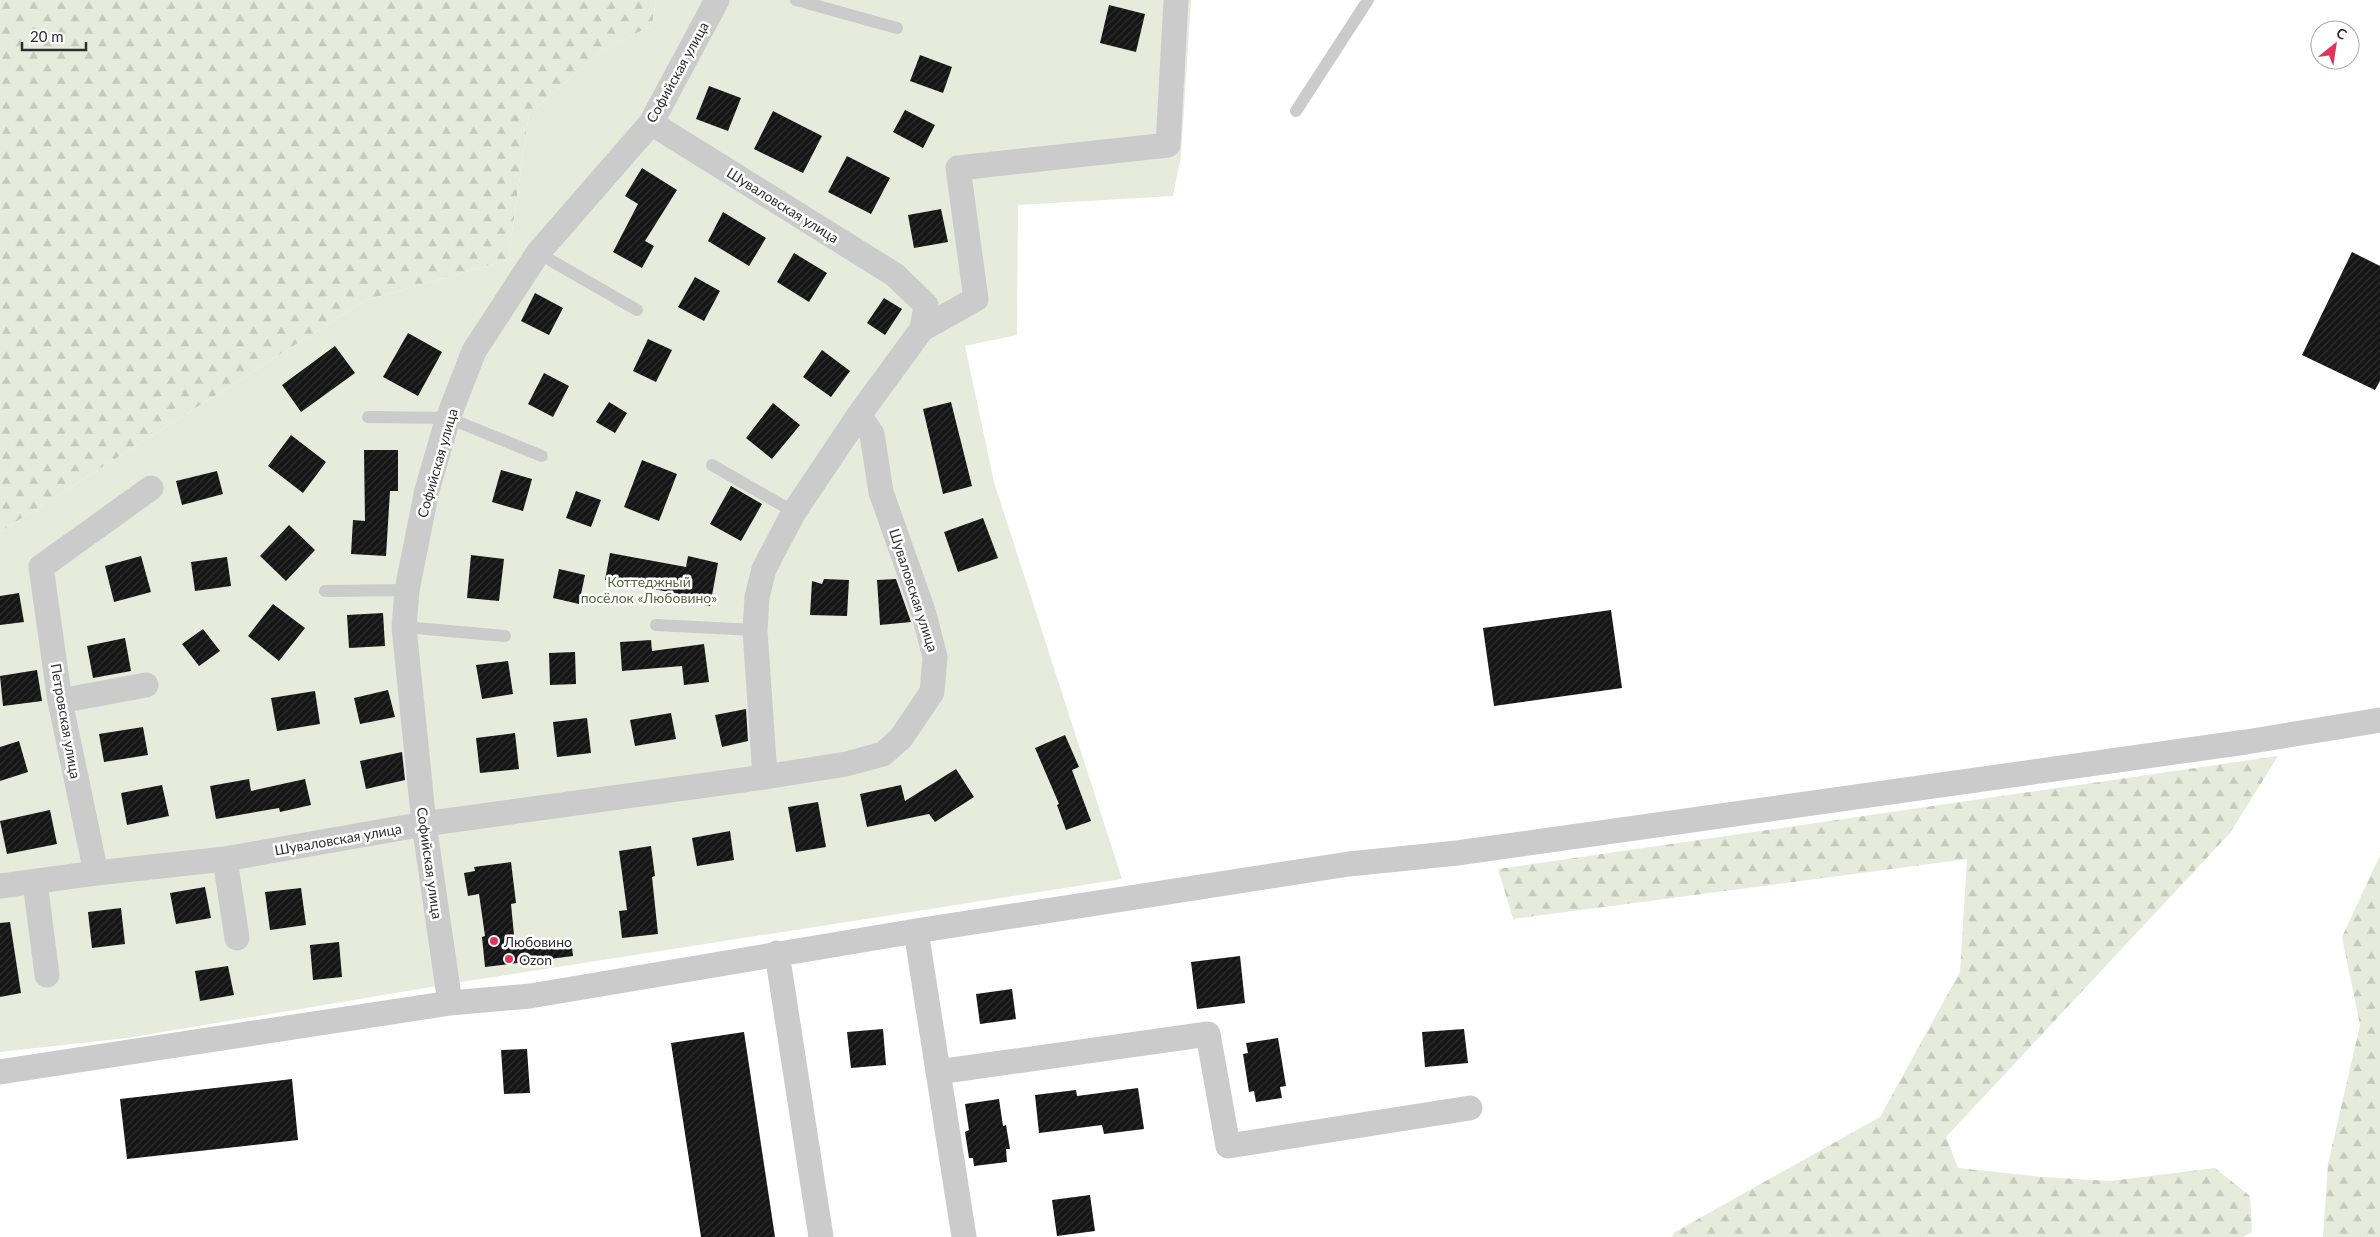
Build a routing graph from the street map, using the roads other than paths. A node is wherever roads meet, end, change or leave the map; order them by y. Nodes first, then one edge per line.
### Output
1 (717, 0) edge
2 (796, 0) edge
3 (1176, 0) edge
4 (1368, 0) edge
5 (897, 28) dead end
6 (1296, 111) dead end
7 (651, 123) junction
8 (538, 253) junction
9 (637, 310) dead end
10 (922, 329) junction
11 (859, 415) junction
12 (368, 417) dead end
13 (448, 418) junction
14 (542, 456) dead end
15 (712, 465) dead end
16 (151, 488) dead end
17 (794, 512) junction
18 (407, 590) junction
19 (325, 591) dead end
20 (656, 625) dead end
21 (404, 628) junction
22 (755, 630) junction
23 (505, 636) dead end
24 (146, 685) dead end
25 (60, 701) junction
26 (2380, 720) edge
27 (765, 777) junction
28 (424, 824) junction
29 (226, 859) junction
30 (96, 873) junction
31 (35, 882) junction
32 (0, 886) edge
33 (916, 931) junction
34 (237, 938) dead end
35 (777, 953) junction
36 (47, 975) dead end
37 (450, 1004) junction
38 (0, 1072) edge
39 (938, 1072) junction
40 (1470, 1108) dead end
41 (821, 1237) edge
42 (964, 1237) edge

1 - 7 street, Софийская улица
2 - 5 lane
3 - 10 street
4 - 6 lane
7 - 8 street, Софийская улица
7 - 10 street, Шуваловская улица
8 - 9 lane
8 - 13 street, Софийская улица
10 - 11 street, Шуваловская улица
11 - 17 street, Шуваловская улица
11 - 27 street, Шуваловская улица
12 - 13 lane
13 - 14 lane
13 - 18 street, Софийская улица
15 - 17 lane
16 - 25 street, Петровская улица
17 - 22 street, Шуваловская улица
18 - 19 lane
18 - 21 street, Софийская улица
20 - 22 lane
21 - 23 lane
21 - 28 street, Софийская улица
22 - 27 street, Шуваловская улица
24 - 25 street
25 - 30 street, Петровская улица
26 - 33 street
27 - 28 street, Шуваловская улица
28 - 29 street, Шуваловская улица
28 - 37 street, Софийская улица
29 - 30 street, Шуваловская улица
29 - 34 street
30 - 31 street, Шуваловская улица
31 - 32 street, Шуваловская улица
31 - 36 street
33 - 35 street
33 - 39 street
35 - 37 street
35 - 41 street
37 - 38 street
39 - 40 street
39 - 42 street

